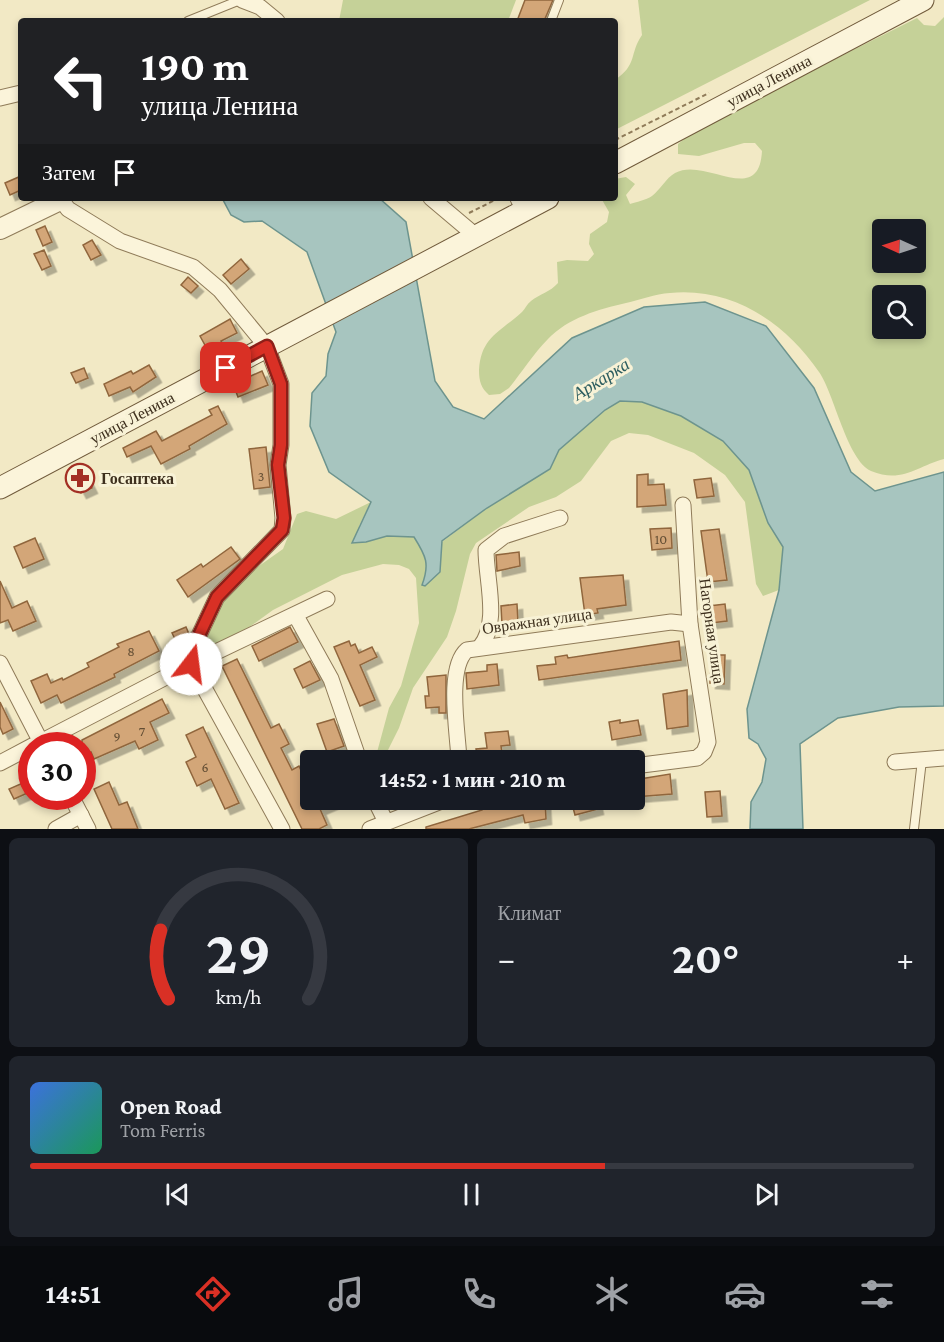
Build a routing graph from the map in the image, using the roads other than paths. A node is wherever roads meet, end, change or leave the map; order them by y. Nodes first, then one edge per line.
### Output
1 (241, 0) edge
2 (559, 0) edge
3 (923, 0) edge
4 (196, 18) edge
5 (273, 18) edge
6 (552, 18) edge
7 (18, 94) edge
8 (0, 98) edge
9 (618, 161) edge
10 (56, 201) edge
11 (62, 201) edge
12 (434, 201) edge
13 (535, 201) edge
14 (517, 205) edge
15 (0, 229) edge
16 (476, 236) junction
17 (267, 346) junction
18 (0, 488) edge
19 (683, 505) dead end
20 (560, 518) dead end
21 (327, 599) dead end
22 (296, 616) junction
23 (690, 624) junction
24 (480, 647) junction
25 (0, 663) edge
26 (191, 664) junction
27 (31, 732) edge
28 (62, 732) edge
29 (356, 750) edge
30 (459, 750) edge
31 (18, 755) edge
32 (944, 758) edge
33 (922, 760) junction
34 (895, 762) dead end
35 (0, 764) edge
36 (645, 765) edge
37 (78, 810) edge
38 (380, 810) edge
39 (418, 810) edge
40 (81, 815) junction
41 (386, 822) junction
42 (56, 829) edge
43 (88, 829) edge
44 (282, 829) edge
45 (370, 829) edge
46 (914, 829) edge

1 - 4 lane
1 - 5 street
2 - 6 lane
3 - 9 main road, улица Ленина
7 - 8 street
10 - 15 street
11 - 17 street
12 - 16 street
13 - 14 main road
14 - 16 main road
16 - 17 main road, улица Ленина
17 - 18 main road, улица Ленина
17 - 26 street
19 - 23 street, Нагорная улица
20 - 24 street
21 - 22 street
22 - 26 street
22 - 29 street
23 - 24 street, Овражная улица
23 - 36 street, Нагорная улица
24 - 30 street, Овражная улица
25 - 27 street
26 - 28 street
26 - 44 street
31 - 35 street
32 - 33 street
33 - 34 street
33 - 46 lane
37 - 40 street
38 - 41 street
39 - 41 street
40 - 42 street
40 - 43 street
41 - 45 street

